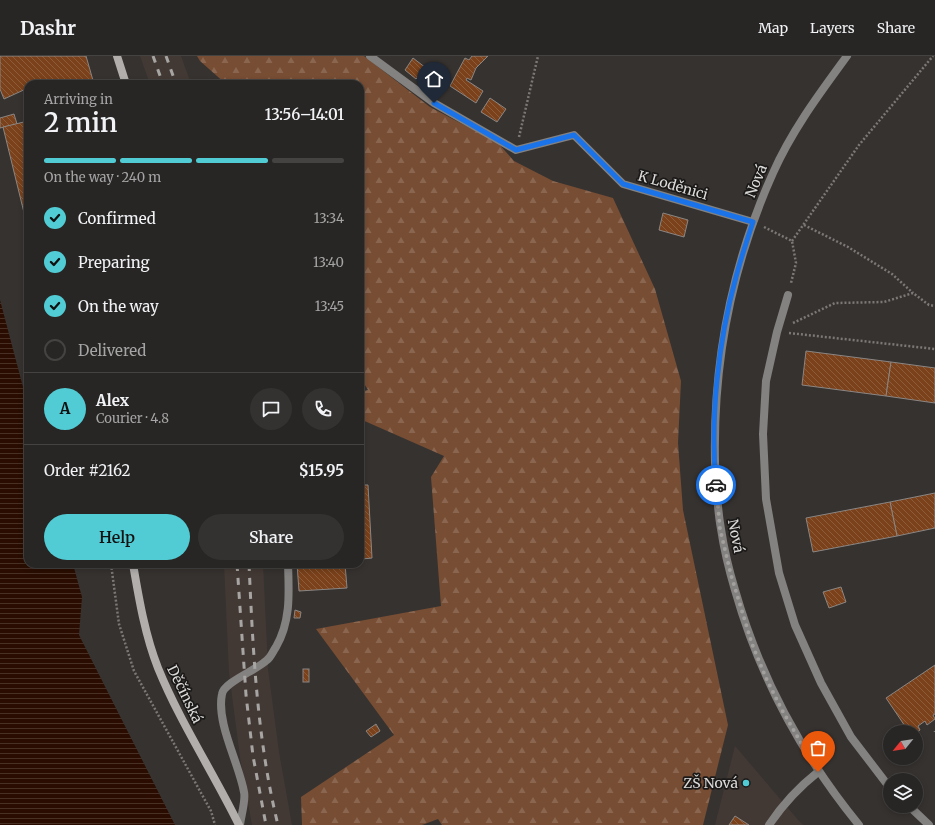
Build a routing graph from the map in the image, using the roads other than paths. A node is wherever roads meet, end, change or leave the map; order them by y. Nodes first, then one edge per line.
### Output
1 (117, 56) edge
2 (370, 56) edge
3 (847, 56) edge
4 (125, 80) edge
5 (753, 222) junction
6 (788, 295) road end
7 (134, 568) edge
8 (288, 568) edge
9 (818, 772) junction
10 (883, 779) edge
11 (916, 813) edge
12 (239, 825) edge
13 (769, 825) edge
14 (859, 825) edge
15 (929, 825) edge

1 - 4 main road
2 - 5 street, K Loděnici
3 - 5 street, Nová
5 - 9 street, Nová
6 - 10 street
7 - 12 main road, Děčínská
8 - 12 street
9 - 13 street
9 - 14 street, Nová
11 - 15 street

